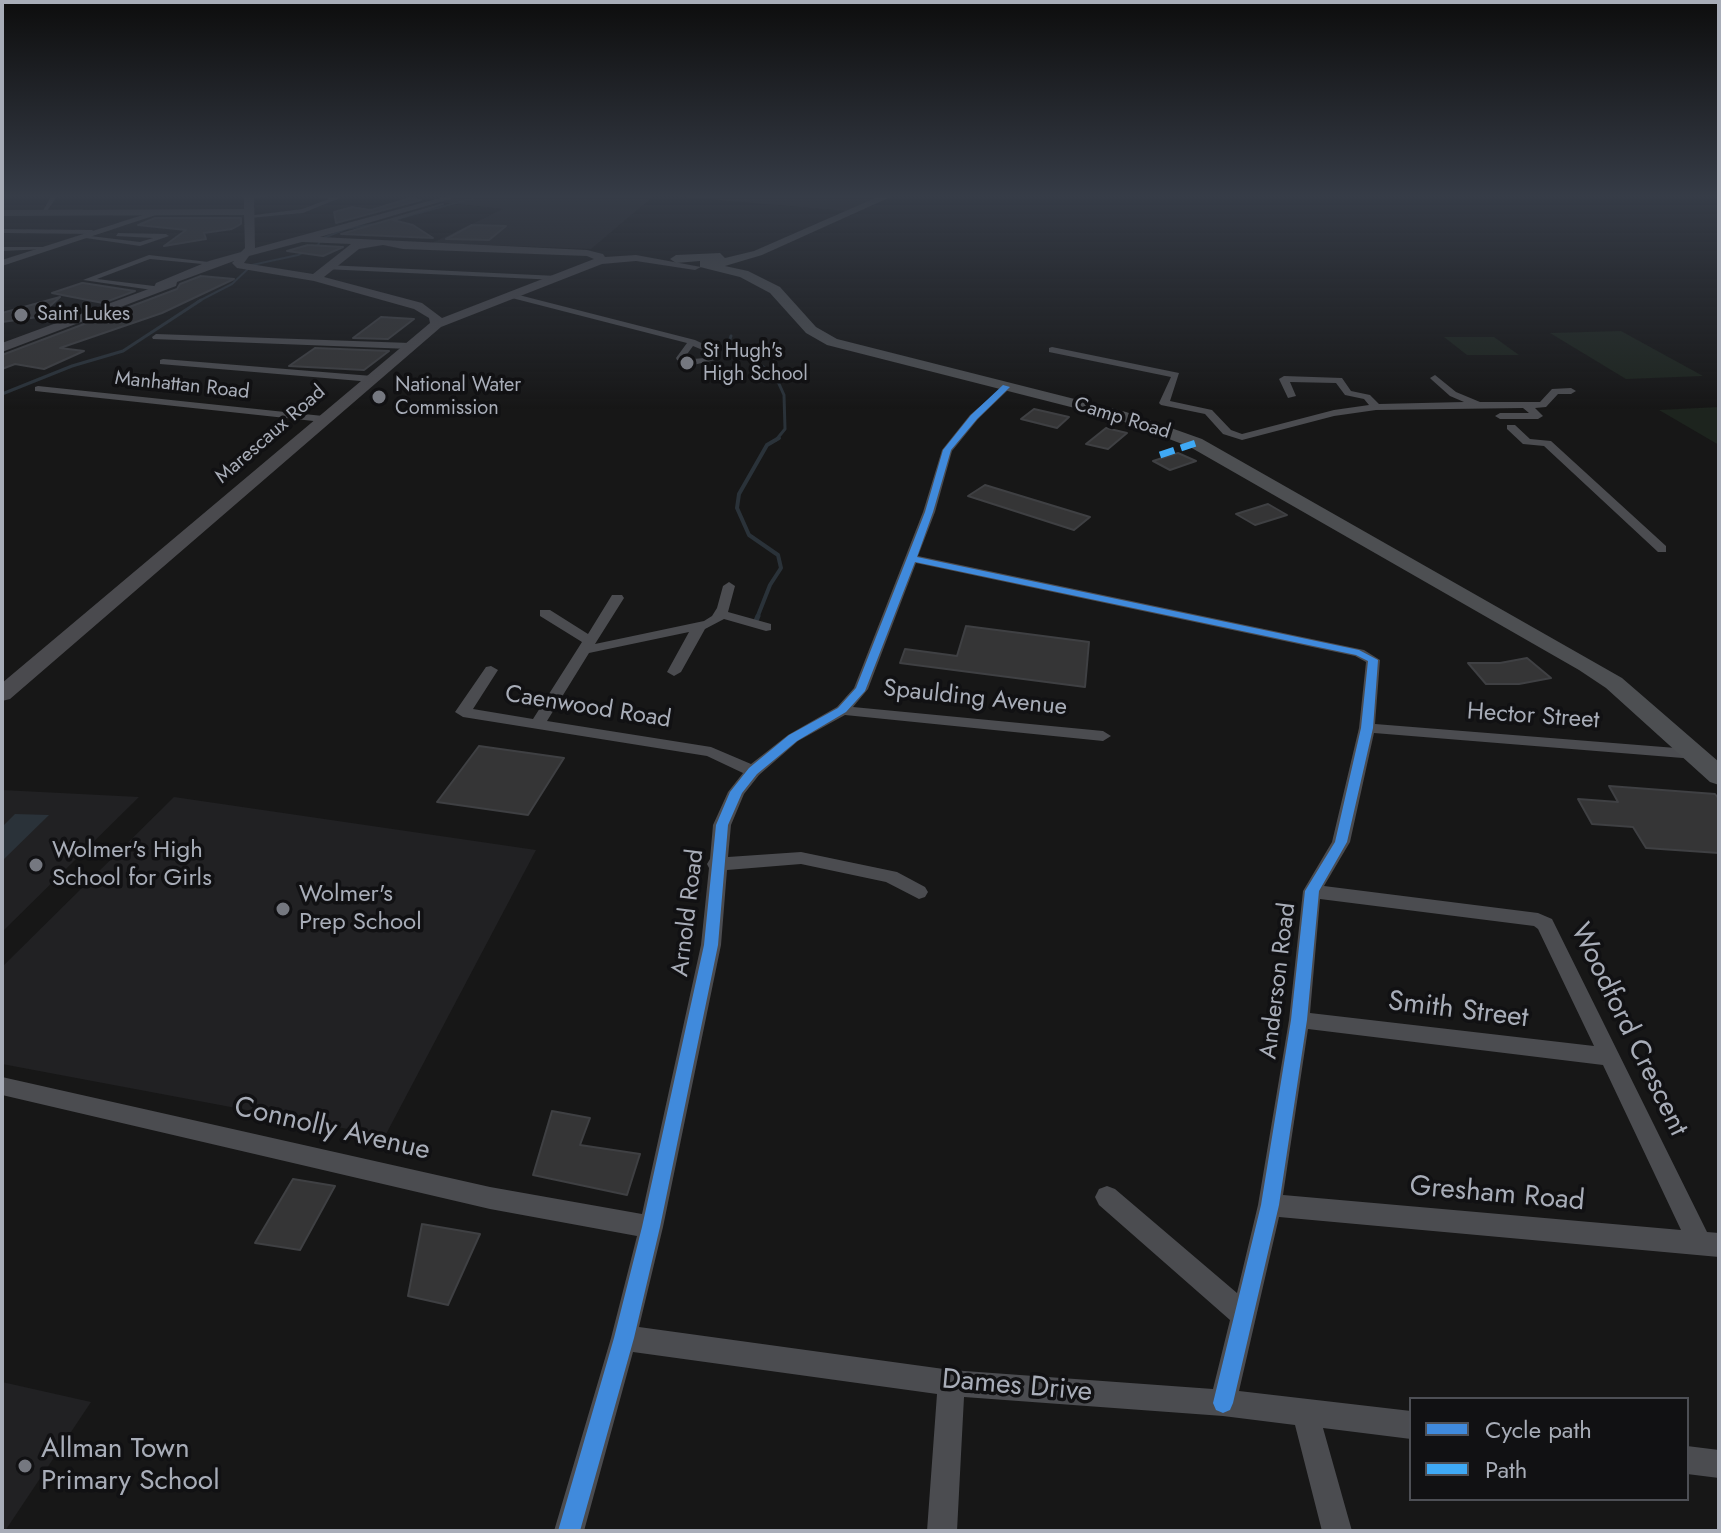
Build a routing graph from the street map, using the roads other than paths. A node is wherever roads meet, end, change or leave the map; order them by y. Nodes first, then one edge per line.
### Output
1 (123, 267) edge
2 (211, 267) edge
3 (259, 267) edge
4 (327, 267) joint
5 (586, 267) edge
6 (705, 267) edge
7 (741, 267) edge
8 (746, 276) junction
9 (315, 278) junction
10 (557, 278) junction
11 (159, 289) junction
12 (511, 295) junction
13 (432, 317) junction
14 (156, 337) dead end
15 (692, 342) dead end
16 (410, 346) junction
17 (2, 348) edge
18 (1052, 350) dead end
19 (163, 362) dead end
20 (1435, 378) dead end
21 (372, 379) junction
22 (1006, 387) junction
23 (38, 389) dead end
24 (1571, 391) dead end
25 (1291, 396) dead end
26 (1479, 405) junction
27 (1526, 405) junction
28 (1376, 407) junction
29 (1500, 416) dead end
30 (323, 419) junction
31 (1511, 427) dead end
32 (1662, 549) dead end
33 (910, 558) junction
34 (729, 586) dead end
35 (617, 598) dead end
36 (1484, 605) junction
37 (545, 613) dead end
38 (720, 614) junction
39 (699, 627) junction
40 (766, 627) dead end
41 (587, 646) junction
42 (491, 670) dead end
43 (674, 672) dead end
44 (2, 694) edge
45 (842, 710) junction
46 (538, 723) junction
47 (1367, 728) junction
48 (1103, 736) dead end
49 (1695, 754) junction
50 (1719, 754) edge
51 (753, 771) junction
52 (1719, 776) edge
53 (716, 864) junction
54 (1312, 891) junction
55 (919, 892) dead end
56 (1299, 1020) junction
57 (1611, 1057) junction
58 (2, 1086) edge
59 (1107, 1197) dead end
60 (1270, 1205) junction
61 (651, 1227) junction
62 (1710, 1244) edge
63 (1244, 1316) junction
64 (624, 1338) junction
65 (951, 1383) junction
66 (1223, 1403) junction
67 (1305, 1412) junction
68 (1409, 1425) edge
69 (1689, 1460) edge
70 (1719, 1464) edge
71 (569, 1531) edge
72 (942, 1531) edge
73 (1337, 1531) edge

1 - 11 street
2 - 11 main road
3 - 9 main road
4 - 9 main road
4 - 10 street
5 - 10 main road, Marescaux Road
6 - 8 main road, Camp Road
7 - 8 main road
8 - 22 main road, Camp Road
9 - 13 main road
10 - 12 main road, Marescaux Road
11 - 17 main road
12 - 13 main road, Marescaux Road
12 - 15 street
13 - 16 main road, Marescaux Road
14 - 16 street
16 - 21 main road, Marescaux Road
18 - 28 street
19 - 21 street
20 - 26 street
21 - 30 main road, Marescaux Road
22 - 33 street, Arnold Road
22 - 36 main road, Camp Road
23 - 30 street, Manhattan Road
24 - 27 street
25 - 28 street
26 - 27 street
26 - 28 street
27 - 29 street
30 - 44 main road, Marescaux Road
31 - 32 street
33 - 45 street, Arnold Road
33 - 47 street, Anderson Road
34 - 38 street
35 - 41 street
36 - 49 main road, Camp Road
36 - 50 main road, Camp Road
37 - 41 street
38 - 39 street
38 - 40 street
39 - 41 street
39 - 43 street
41 - 46 street
42 - 46 street, Caenwood Road
45 - 48 street, Spaulding Avenue
45 - 51 street, Arnold Road
46 - 51 street, Caenwood Road
47 - 49 street, Hector Street
47 - 54 street, Anderson Road
49 - 52 main road, Camp Road
51 - 53 street, Arnold Road
53 - 55 street
53 - 61 street, Arnold Road
54 - 56 street, Anderson Road
54 - 57 street, Woodford Crescent
56 - 57 street, Smith Street
56 - 60 street, Anderson Road
57 - 62 street, Woodford Crescent
58 - 61 street, Connolly Avenue
59 - 63 street
60 - 62 street, Gresham Road
60 - 63 street, Anderson Road
61 - 64 street, Arnold Road
63 - 66 street, Anderson Road
64 - 65 street, Dames Drive
64 - 71 street, Arnold Road
65 - 66 street, Dames Drive
65 - 72 street
66 - 67 street, Dames Drive
67 - 68 street, Dames Drive
67 - 73 street
69 - 70 street

